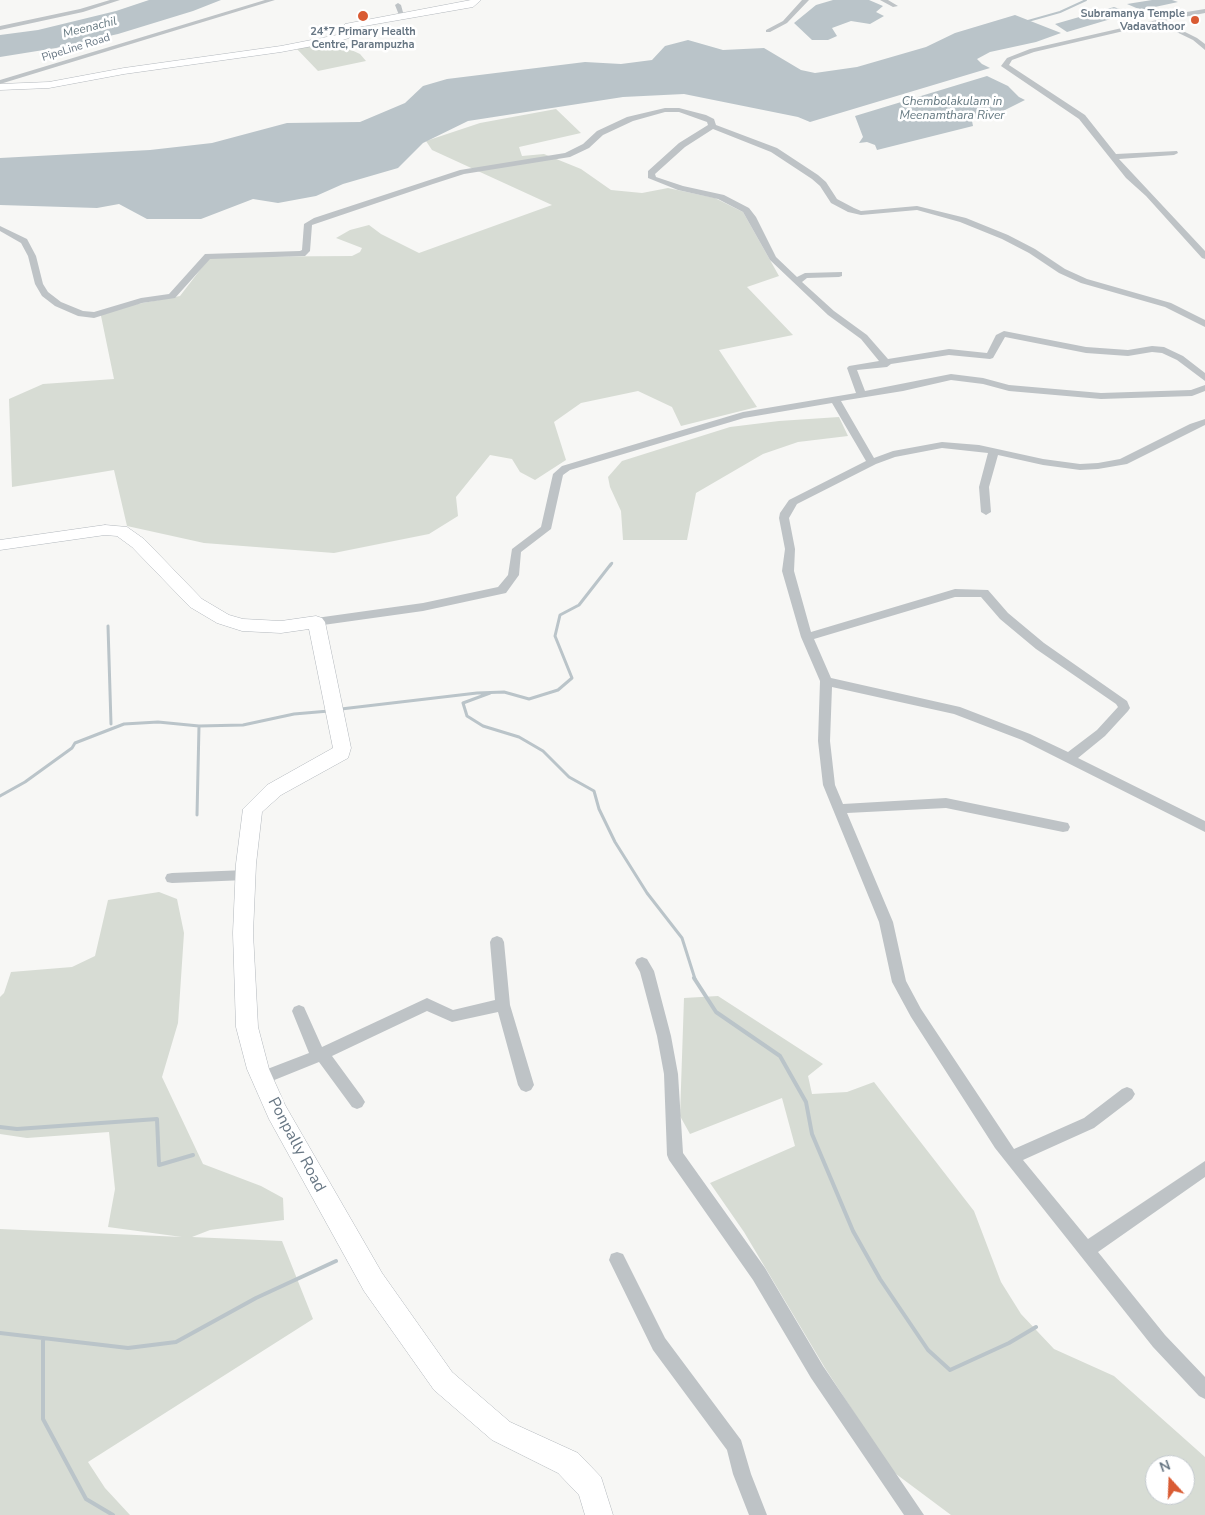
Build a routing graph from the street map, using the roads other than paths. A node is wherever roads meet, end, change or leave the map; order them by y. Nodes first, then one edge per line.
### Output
1 (117, 0) edge
2 (272, 0) edge
3 (476, 0) edge
4 (806, 0) edge
5 (883, 0) edge
6 (895, 6) dead end
7 (1205, 11) edge
8 (1159, 22) junction
9 (0, 28) edge
10 (768, 31) dead end
11 (1205, 48) edge
12 (0, 82) edge
13 (0, 88) edge
14 (712, 126) junction
15 (1174, 153) dead end
16 (1113, 157) junction
17 (0, 228) edge
18 (1205, 256) edge
19 (839, 274) dead end
20 (797, 281) junction
21 (1205, 324) edge
22 (886, 364) junction
23 (1205, 378) edge
24 (1205, 388) edge
25 (862, 394) junction
26 (835, 399) junction
27 (1205, 422) edge
28 (994, 451) junction
29 (872, 462) junction
30 (986, 512) dead end
31 (0, 545) edge
32 (316, 622) junction
33 (807, 637) junction
34 (826, 680) junction
35 (1068, 758) junction
36 (839, 809) junction
37 (1205, 826) edge
38 (1063, 827) dead end
39 (246, 875) junction
40 (172, 878) dead end
41 (497, 942) dead end
42 (642, 963) dead end
43 (503, 1005) junction
44 (299, 1011) dead end
45 (320, 1055) junction
46 (262, 1078) junction
47 (526, 1085) dead end
48 (1127, 1094) dead end
49 (357, 1102) dead end
50 (1012, 1157) junction
51 (1205, 1168) edge
52 (1086, 1250) junction
53 (617, 1260) dead end
54 (1205, 1390) edge
55 (599, 1515) edge
56 (758, 1515) edge
57 (915, 1515) edge

1 - 9 street
2 - 12 street, PipeLine Road
3 - 13 main road
4 - 10 street
5 - 6 street
7 - 8 street
8 - 11 street
8 - 16 street
14 - 17 street
14 - 20 street
14 - 21 street
15 - 16 street
16 - 18 street
19 - 20 street
20 - 22 street
22 - 23 street
22 - 25 street
24 - 25 street
25 - 26 street
26 - 29 street
26 - 32 street
27 - 28 street
28 - 29 street
28 - 30 street
29 - 33 street
31 - 32 main road
32 - 39 main road, Ponpally Road
33 - 34 street
33 - 35 street
34 - 35 street
34 - 36 street
35 - 37 street
36 - 38 street
36 - 50 street
39 - 40 street
39 - 46 main road, Ponpally Road
41 - 43 street
42 - 57 street
43 - 45 street
43 - 47 street
44 - 45 street
45 - 46 street
45 - 49 street
46 - 55 main road, Ponpally Road
48 - 50 street
50 - 52 street
51 - 52 street
52 - 54 street
53 - 56 street

